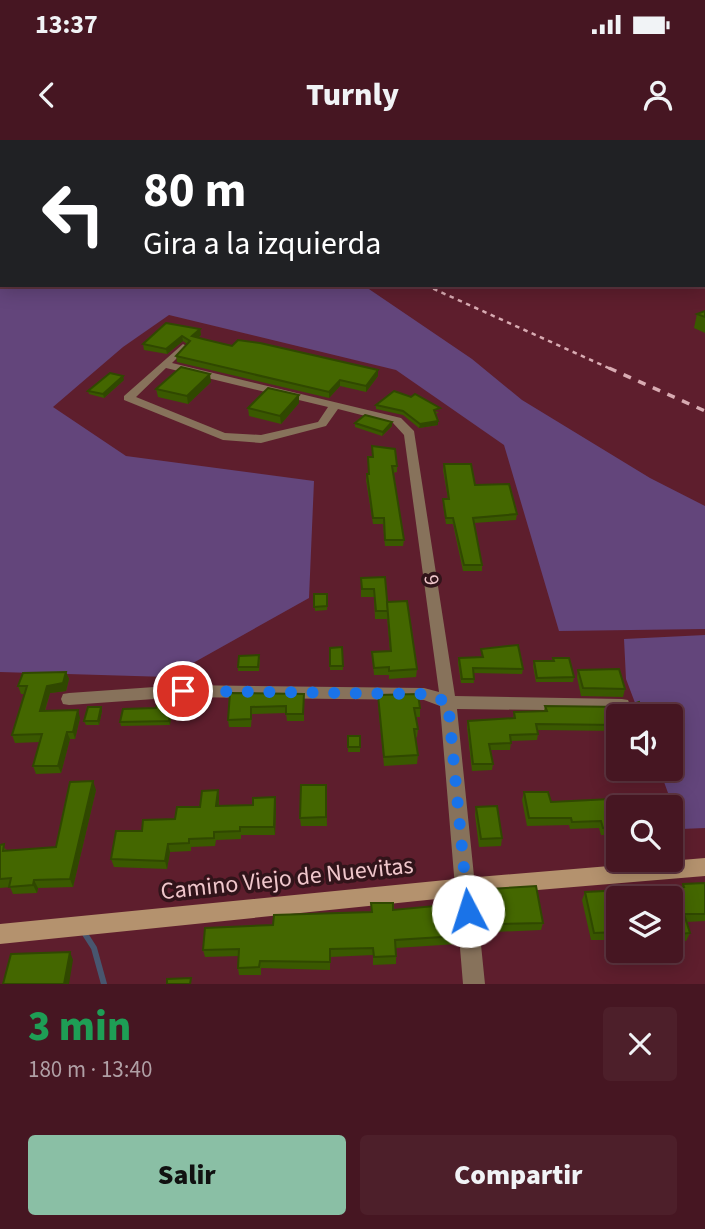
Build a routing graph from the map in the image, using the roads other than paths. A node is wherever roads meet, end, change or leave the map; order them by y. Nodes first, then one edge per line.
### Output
1 (183, 347) edge
2 (165, 365) junction
3 (335, 405) junction
4 (69, 699) dead end
5 (448, 702) junction
6 (606, 705) edge
7 (705, 867) edge
8 (466, 887) junction
9 (2, 939) edge
10 (474, 984) edge

1 - 2 street
2 - 3 street, 9
2 - 3 street
3 - 5 street, 9
4 - 5 street
5 - 6 street
5 - 8 street, 9
7 - 8 street, Camino Viejo de Nuevitas
8 - 9 street, Camino Viejo de Nuevitas
8 - 10 street, 9

